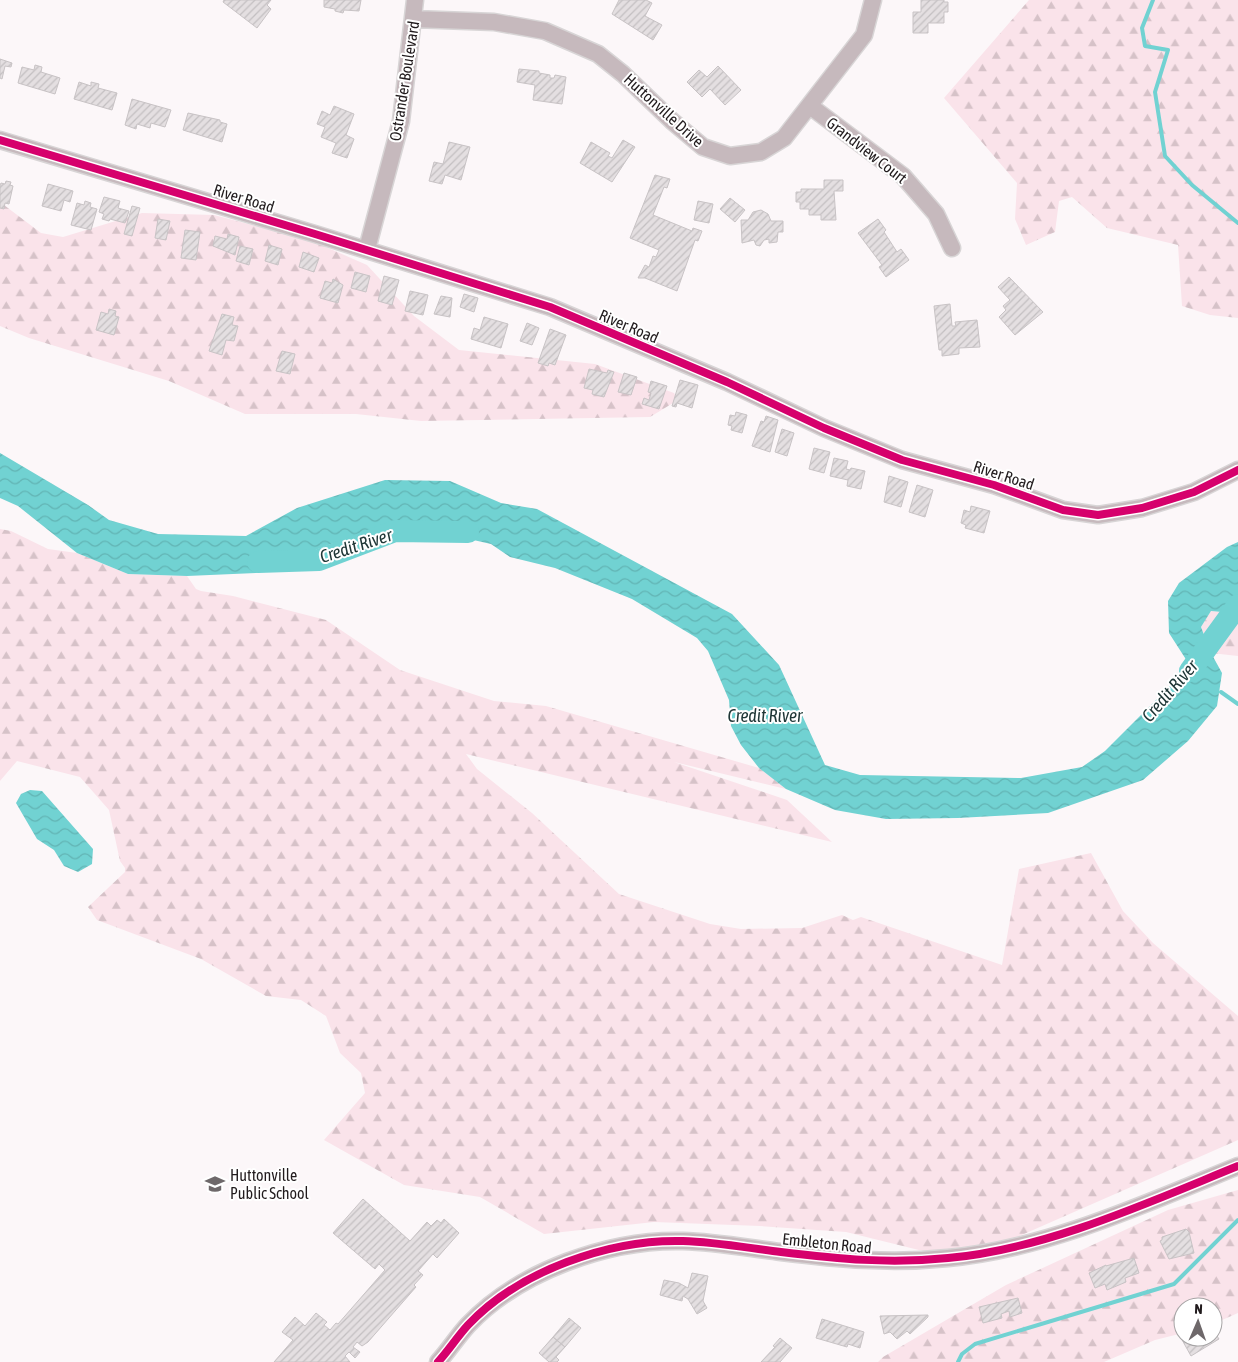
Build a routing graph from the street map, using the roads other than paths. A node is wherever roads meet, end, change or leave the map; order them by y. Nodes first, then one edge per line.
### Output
1 (416, 0) edge
2 (873, 0) edge
3 (414, 18) junction
4 (810, 106) junction
5 (0, 140) edge
6 (952, 248) dead end
7 (366, 250) junction
8 (1238, 470) edge
9 (1238, 1166) edge
10 (438, 1362) edge

1 - 3 street, Ostrander Boulevard
2 - 4 street, Huttonville Drive
3 - 4 street, Huttonville Drive
3 - 7 street, Ostrander Boulevard
4 - 6 street, Grandview Court
5 - 7 street, River Road
7 - 8 street, River Road
9 - 10 street, Embleton Road

